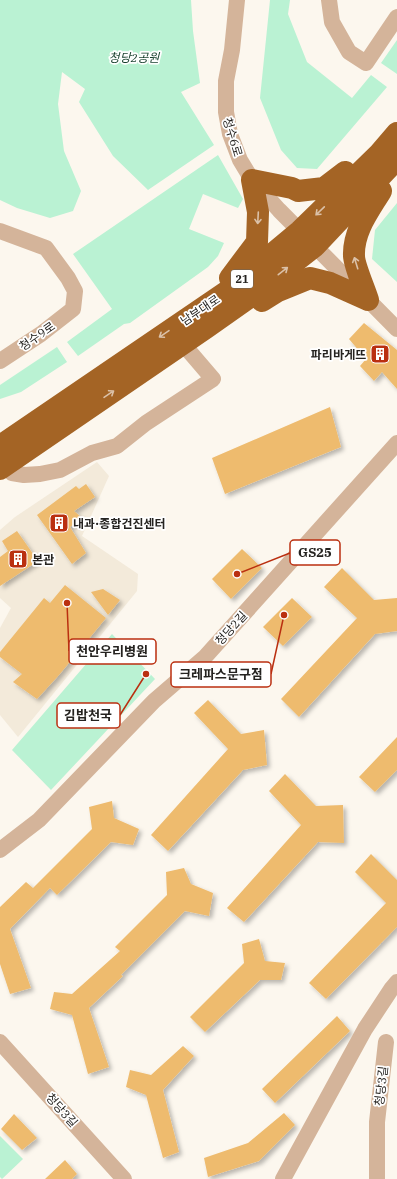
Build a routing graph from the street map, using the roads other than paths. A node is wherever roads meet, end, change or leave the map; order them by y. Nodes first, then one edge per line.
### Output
1 (237, 0) edge
2 (329, 0) edge
3 (397, 17) edge
4 (397, 133) edge
5 (397, 159) edge
6 (397, 166) edge
7 (252, 180) junction
8 (0, 231) edge
9 (300, 231) junction
10 (315, 246) junction
11 (368, 300) junction
12 (197, 323) junction
13 (397, 329) edge
14 (183, 344) junction
15 (0, 361) edge
16 (71, 409) junction
17 (0, 432) edge
18 (397, 443) edge
19 (0, 446) edge
20 (4, 475) edge
21 (0, 850) edge
22 (397, 982) edge
23 (365, 1029) junction
24 (0, 1042) edge
25 (391, 1043) edge
26 (124, 1179) edge
27 (283, 1179) edge
28 (377, 1179) edge

1 - 7 street, 청수6로
2 - 3 street
4 - 7 highway
4 -> 9 highway, 남부대로 / 21
5 - 10 highway, 남부대로 / 21
11 -> 6 highway
7 - 9 street, 청수6로
7 -> 12 highway
8 - 15 street, 청수9로
9 - 10 street, 청수6로
9 - 12 highway, 남부대로 / 21
10 - 11 street
12 -> 10 highway, 남부대로 / 21
11 - 12 highway
11 - 13 street
12 - 14 highway, 남부대로 / 21
12 -> 16 highway, 남부대로 / 21
16 -> 14 highway, 남부대로 / 21
14 - 20 street
16 - 17 highway
16 - 19 highway, 남부대로 / 21
16 - 20 highway, 남부대로 / 21
18 - 21 street, 청당2길
22 - 23 street
23 - 25 street
23 - 27 street
24 - 26 street, 청당3길
25 - 28 street, 청당3길

